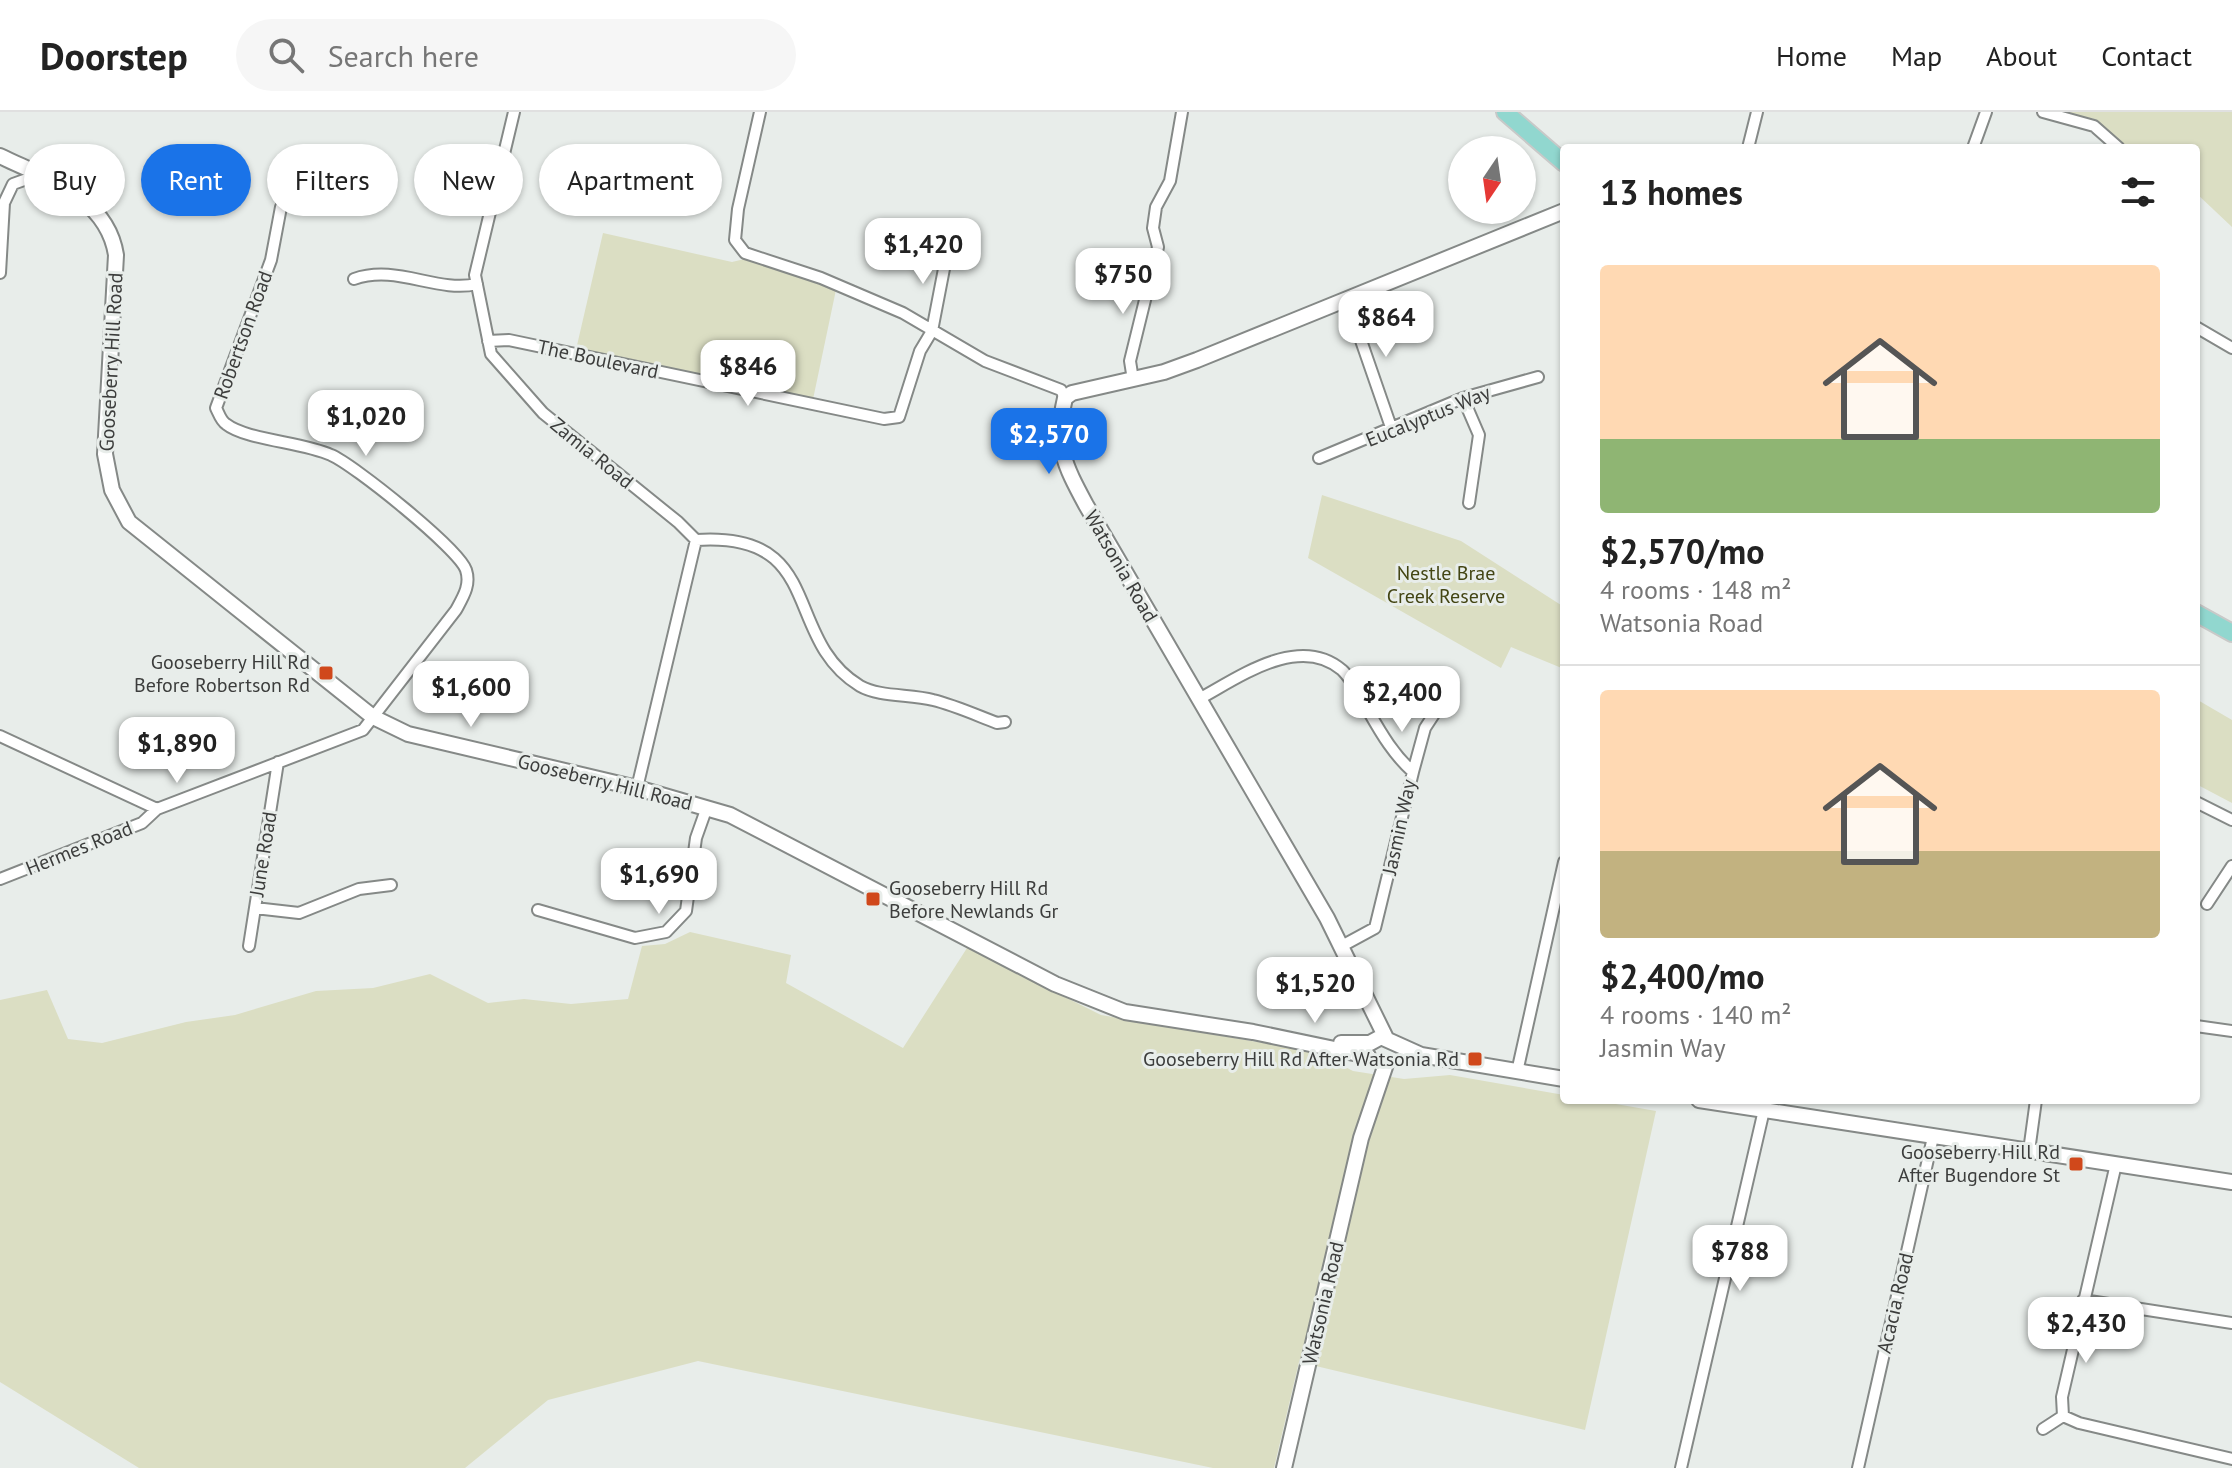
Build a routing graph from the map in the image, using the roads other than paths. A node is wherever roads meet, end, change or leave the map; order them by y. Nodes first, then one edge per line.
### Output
1 (514, 112) edge
2 (760, 112) edge
3 (1182, 112) edge
4 (1505, 112) edge
5 (1757, 112) edge
6 (1986, 112) edge
7 (2043, 112) edge
8 (1749, 144) edge
9 (1974, 144) edge
10 (2114, 144) edge
11 (0, 156) edge
12 (1560, 160) edge
13 (24, 168) edge
14 (24, 180) edge
15 (1560, 210) edge
16 (101, 216) edge
17 (279, 216) edge
18 (948, 248) dead end
19 (0, 273) edge
20 (354, 279) dead end
21 (477, 284) junction
22 (1347, 300) junction
23 (2200, 329) edge
24 (932, 331) junction
25 (488, 341) junction
26 (2232, 348) edge
27 (1538, 377) dead end
28 (1133, 380) junction
29 (1065, 398) junction
30 (1463, 398) junction
31 (1392, 430) junction
32 (1319, 458) dead end
33 (1469, 503) dead end
34 (696, 540) junction
35 (2200, 615) edge
36 (2232, 633) edge
37 (1199, 699) junction
38 (1442, 702) dead end
39 (373, 717) junction
40 (1005, 722) dead end
41 (0, 736) edge
42 (278, 762) junction
43 (1413, 772) junction
44 (637, 788) junction
45 (2200, 804) edge
46 (707, 807) junction
47 (157, 809) junction
48 (2232, 820) edge
49 (2232, 866) edge
50 (0, 879) edge
51 (1560, 880) edge
52 (391, 885) dead end
53 (2207, 904) dead end
54 (255, 908) junction
55 (538, 910) dead end
56 (249, 946) dead end
57 (1340, 947) junction
58 (2200, 1027) edge
59 (2232, 1031) edge
60 (1380, 1051) junction
61 (1517, 1072) junction
62 (1560, 1078) edge
63 (1725, 1104) edge
64 (2035, 1104) edge
65 (1764, 1110) junction
66 (1933, 1137) junction
67 (2029, 1151) junction
68 (2116, 1164) junction
69 (2232, 1182) edge
70 (2083, 1300) junction
71 (2232, 1323) edge
72 (2063, 1416) junction
73 (2043, 1429) dead end
74 (2232, 1459) edge
75 (1284, 1468) edge
76 (1681, 1468) edge
77 (1858, 1468) edge

1 - 21 street, Zamia Road
2 - 24 street
3 - 28 street
4 - 12 main road
5 - 8 street
6 - 9 street
7 - 10 street
11 - 13 street, Gooseberry Hill Road
14 - 19 street
15 - 22 street
16 - 39 street, Gooseberry Hill Road
17 - 39 street, Robertson Road
18 - 24 street
20 - 21 street
21 - 25 street, Zamia Road
22 - 28 street
22 - 31 street
23 - 26 street
24 - 25 street, The Boulevard
24 - 29 street
25 - 34 street, Zamia Road
27 - 30 street, Eucalyptus Way
28 - 29 street
29 - 37 street, Watsonia Road
30 - 31 street, Eucalyptus Way
30 - 33 street
31 - 32 street, Eucalyptus Way
34 - 40 street
34 - 44 street
35 - 36 main road
37 - 43 street, Jasmin Way
37 - 57 street, Watsonia Road
38 - 43 street
39 - 42 street, Hermes Road
39 - 44 street, Gooseberry Hill Road
41 - 47 street
42 - 47 street, Hermes Road
42 - 54 street, June Road
43 - 57 street, Jasmin Way
44 - 46 street, Gooseberry Hill Road
45 - 48 street
46 - 55 street
46 - 60 street, Gooseberry Hill Road
47 - 50 street, Hermes Road
49 - 53 street
51 - 61 street
52 - 54 street
54 - 56 street, June Road
57 - 60 street, Watsonia Road
58 - 59 street
60 - 61 street, Gooseberry Hill Road
60 - 75 street, Watsonia Road
61 - 62 street, Gooseberry Hill Road
63 - 65 street
64 - 67 street
65 - 66 street
65 - 76 street
66 - 67 street
66 - 77 street, Acacia Road
67 - 68 street
68 - 69 street
68 - 70 street
70 - 71 street
70 - 72 street
72 - 73 street
72 - 74 street

